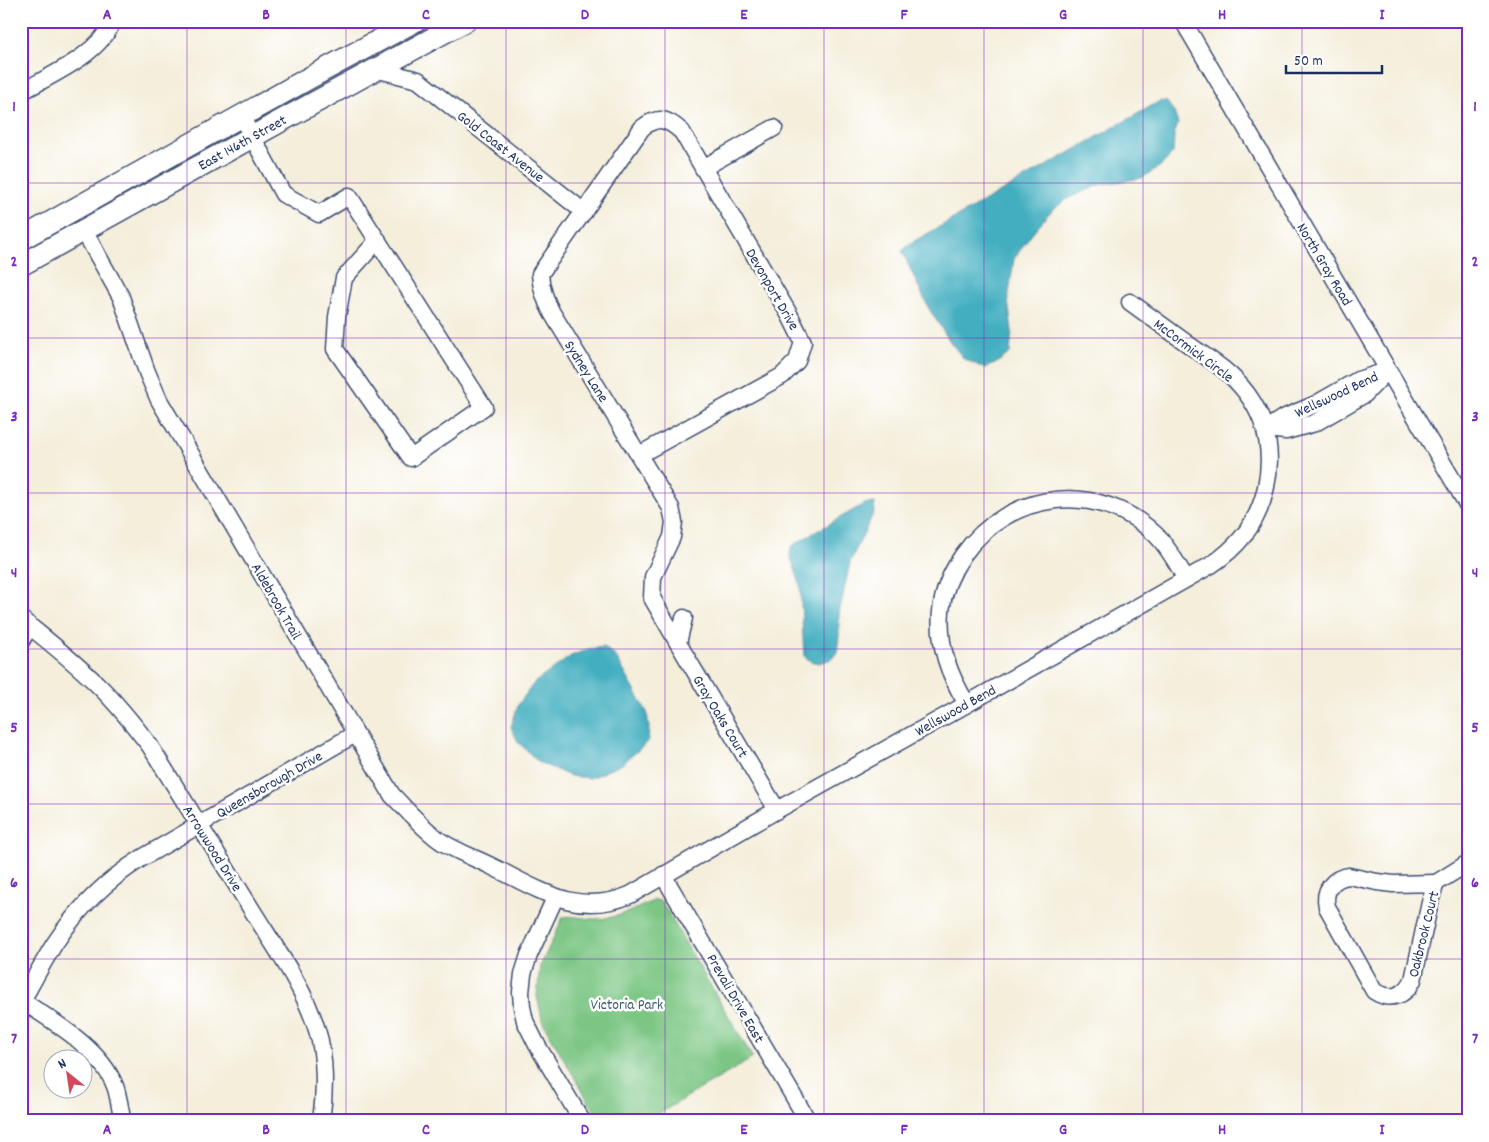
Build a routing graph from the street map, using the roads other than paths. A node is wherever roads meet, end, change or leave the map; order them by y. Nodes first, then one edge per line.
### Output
1 (112, 21) edge
2 (415, 21) edge
3 (465, 21) edge
4 (1183, 21) edge
5 (410, 50) junction
6 (375, 69) junction
7 (418, 80) junction
8 (21, 92) edge
9 (241, 116) junction
10 (661, 120) joint
11 (774, 128) dead end
12 (252, 136) junction
13 (703, 168) junction
14 (584, 212) junction
15 (84, 231) junction
16 (21, 238) edge
17 (378, 240) junction
18 (21, 265) edge
19 (1130, 302) dead end
20 (1388, 370) junction
21 (1266, 429) junction
22 (639, 455) junction
23 (1468, 506) edge
24 (1186, 579) junction
25 (684, 618) dead end
26 (26, 623) edge
27 (21, 642) edge
28 (678, 643) junction
29 (967, 704) junction
30 (355, 734) junction
31 (777, 810) junction
32 (199, 825) junction
33 (1468, 863) edge
34 (664, 875) junction
35 (1436, 883) junction
36 (555, 898) junction
37 (22, 1002) edge
38 (121, 1112) dead end
39 (321, 1121) edge
40 (582, 1121) edge
41 (808, 1121) edge

1 - 8 street
2 - 9 main road, East 146th Street
3 - 5 main road, East 146th Street
4 - 20 street, North Gray Road
5 - 6 main road, East 146th Street
5 - 7 street
6 - 7 street, Gold Coast Avenue
6 - 12 main road, East 146th Street
7 - 14 street, Gold Coast Avenue
9 - 12 street
9 - 16 main road, East 146th Street
10 - 13 street, Devonport Drive
10 - 14 street, Sydney Lane
11 - 13 street
12 - 15 main road, East 146th Street
12 - 17 street
13 - 22 street, Devonport Drive
14 - 22 street, Sydney Lane
15 - 18 main road, East 146th Street
15 - 30 street, Aldebrook Trail
17 - 17 street
19 - 21 street, McCormick Circle
20 - 21 street, Wellswood Bend
20 - 23 street, North Gray Road
21 - 24 street, Wellswood Bend
22 - 28 street, Sydney Lane
24 - 29 street, Wellswood Bend
24 - 29 street
25 - 28 street
26 - 27 street
26 - 32 street, Arrowwood Drive
28 - 31 street, Gray Oaks Court
29 - 31 street, Wellswood Bend
30 - 32 street, Queensborough Drive
30 - 36 street, Aldebrook Trail
31 - 34 street, Wellswood Bend
32 - 37 street, Queensborough Drive
32 - 39 street, Arrowwood Drive
33 - 35 street, Oakbrook Court
34 - 36 street, Wellswood Bend
34 - 41 street, Prevali Drive East
35 - 35 street, Oakbrook Court
36 - 40 street
37 - 38 street

